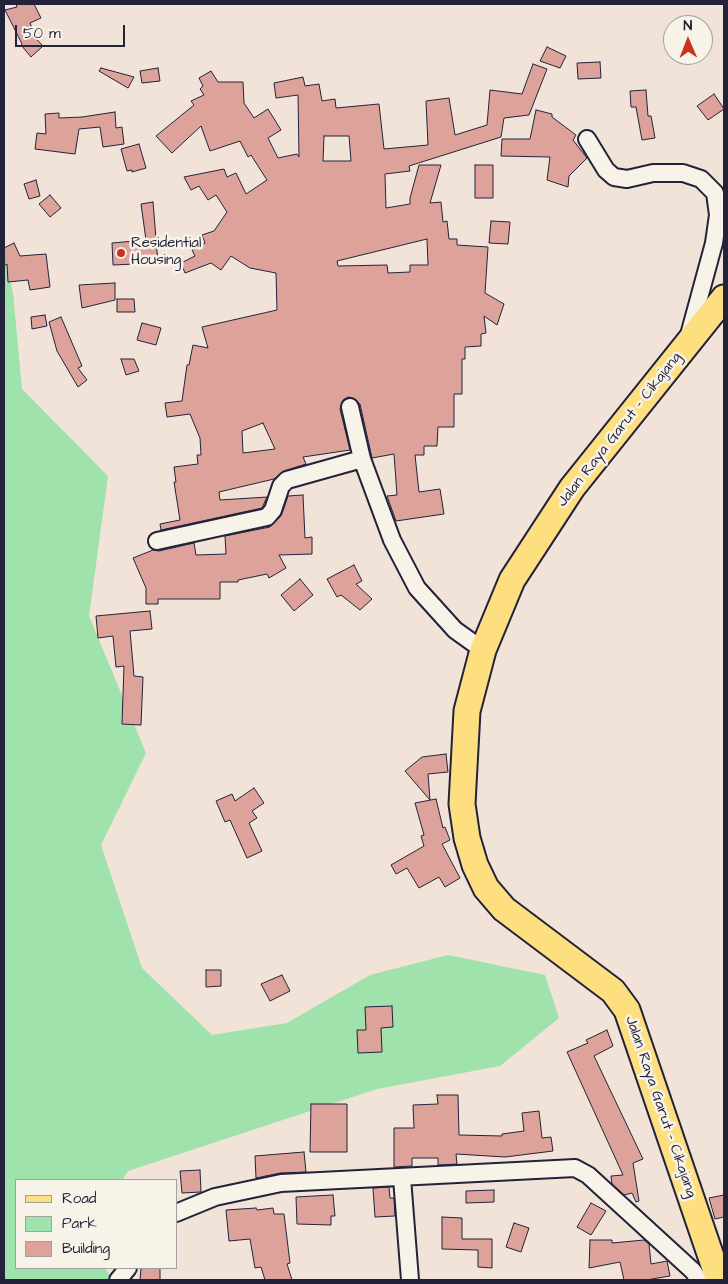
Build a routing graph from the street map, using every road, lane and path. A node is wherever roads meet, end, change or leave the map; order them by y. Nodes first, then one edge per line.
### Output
1 (587, 139) dead end
2 (724, 298) edge
3 (686, 346) junction
4 (350, 407) dead end
5 (362, 459) junction
6 (157, 541) dead end
7 (483, 650) junction
8 (402, 1178) junction
9 (178, 1212) edge
10 (127, 1269) edge
11 (118, 1280) edge
12 (410, 1280) edge
13 (699, 1280) edge
14 (720, 1280) edge

1 - 3 street
2 - 3 main road, Jalan Raya Garut - Cikajang
3 - 7 main road, Jalan Raya Garut - Cikajang
4 - 5 street
5 - 6 street
5 - 7 street
7 - 14 main road, Jalan Raya Garut - Cikajang
8 - 9 street
8 - 12 street
8 - 13 street
10 - 11 street

